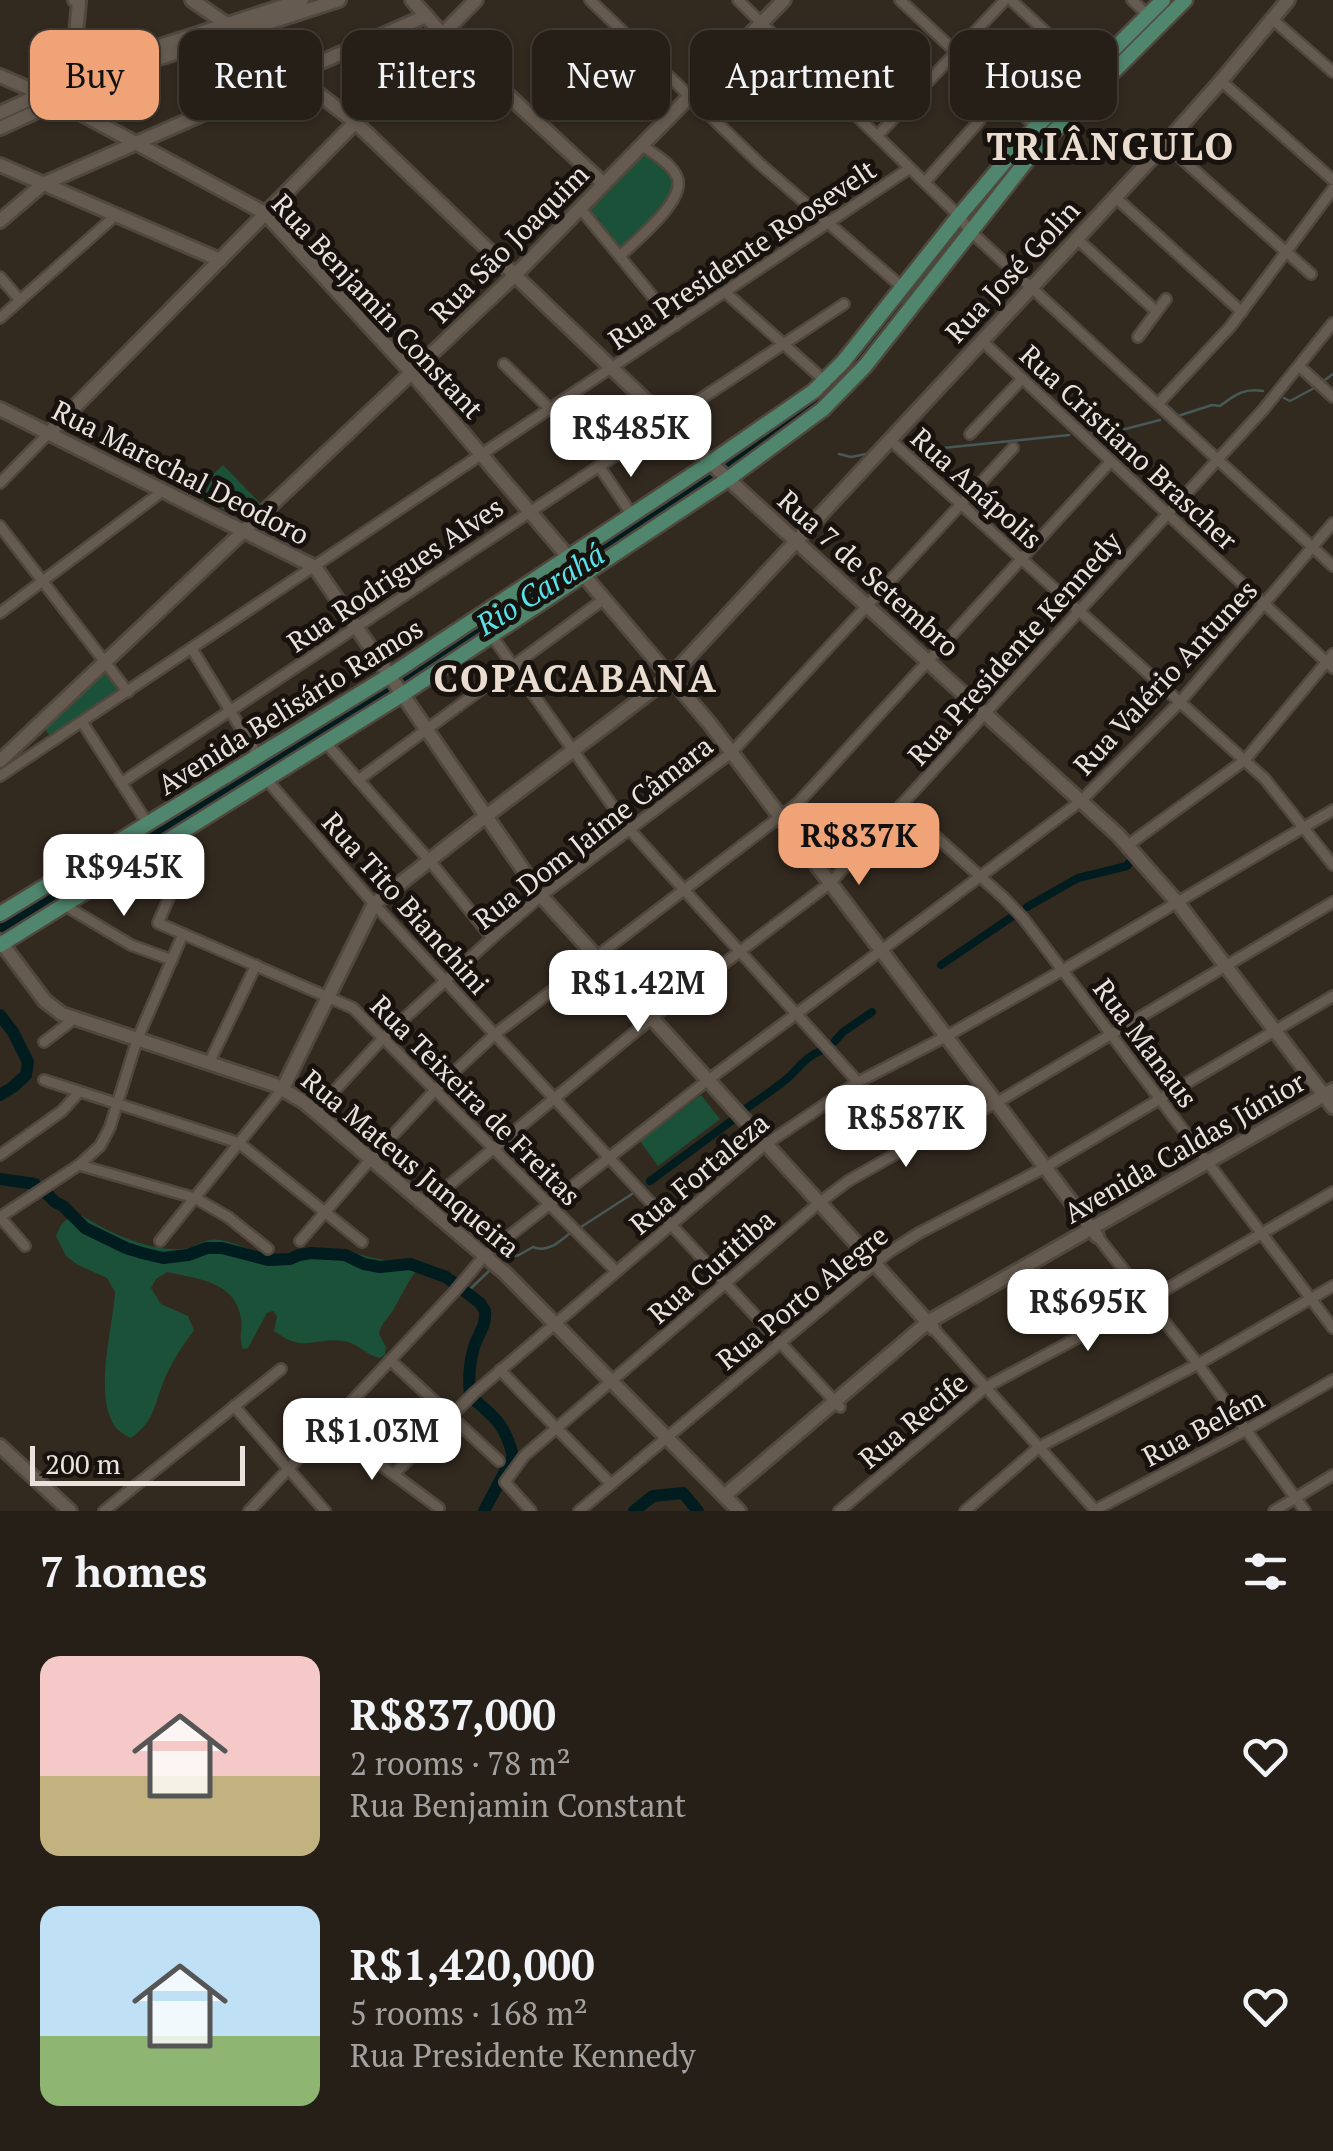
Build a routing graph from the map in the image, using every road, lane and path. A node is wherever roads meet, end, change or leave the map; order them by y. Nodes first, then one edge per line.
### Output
1 (78, 0) edge
2 (192, 0) edge
3 (302, 0) edge
4 (339, 0) edge
5 (412, 0) edge
6 (476, 0) edge
7 (590, 0) edge
8 (738, 0) edge
9 (784, 0) edge
10 (900, 0) edge
11 (1008, 0) edge
12 (1132, 0) edge
13 (1163, 0) edge
14 (1185, 0) edge
15 (1288, 0) edge
16 (1148, 15) junction
17 (426, 16) junction
18 (1272, 19) junction
19 (762, 23) junction
20 (233, 28) junction
21 (76, 30) edge
22 (236, 30) edge
23 (438, 30) edge
24 (446, 30) edge
25 (755, 30) edge
26 (978, 30) edge
27 (1042, 30) edge
28 (1117, 45) edge
29 (950, 46) edge
30 (159, 50) edge
31 (159, 57) edge
32 (950, 58) edge
33 (322, 62) edge
34 (1333, 72) edge
35 (0, 76) edge
36 (1221, 81) junction
37 (30, 89) edge
38 (322, 96) edge
39 (690, 96) joint
40 (30, 99) edge
41 (512, 99) edge
42 (0, 113) edge
43 (30, 114) edge
44 (93, 120) edge
45 (189, 120) edge
46 (715, 120) edge
47 (980, 120) dead end
48 (1029, 120) edge
49 (1041, 120) edge
50 (355, 122) junction
51 (1035, 126) junction
52 (0, 128) edge
53 (877, 136) junction
54 (136, 143) junction
55 (1165, 144) junction
56 (642, 145) junction
57 (0, 166) edge
58 (910, 168) junction
59 (1333, 180) edge
60 (924, 182) junction
61 (43, 184) junction
62 (604, 184) junction
63 (1333, 189) edge
64 (1116, 197) junction
65 (580, 208) junction
66 (266, 214) junction
67 (116, 216) junction
68 (959, 216) junction
69 (0, 221) edge
70 (827, 223) junction
71 (970, 232) junction
72 (1077, 239) junction
73 (1286, 252) junction
74 (620, 256) junction
75 (220, 260) junction
76 (1311, 274) dead end
77 (515, 275) junction
78 (0, 277) edge
79 (902, 287) junction
80 (1032, 288) junction
81 (725, 292) junction
82 (1166, 299) dead end
83 (20, 300) junction
84 (844, 304) dead end
85 (1156, 311) junction
86 (1242, 312) junction
87 (0, 318) edge
88 (1333, 324) edge
89 (676, 325) junction
90 (1138, 337) dead end
91 (982, 341) junction
92 (783, 344) junction
93 (504, 364) dead end
94 (1300, 367) junction
95 (612, 368) junction
96 (412, 372) junction
97 (1022, 379) junction
98 (825, 381) junction
99 (1329, 394) edge
100 (1158, 404) junction
101 (0, 409) edge
102 (550, 409) junction
103 (667, 421) junction
104 (49, 433) junction
105 (970, 434) dead end
106 (889, 439) junction
107 (1013, 448) dead end
108 (481, 455) junction
109 (1218, 460) junction
110 (1111, 461) junction
111 (599, 466) junction
112 (720, 471) junction
113 (0, 483) edge
114 (164, 490) junction
115 (960, 503) junction
116 (530, 512) junction
117 (1168, 514) junction
118 (632, 515) junction
119 (1333, 523) edge
120 (0, 526) edge
121 (244, 530) junction
122 (796, 541) junction
123 (1312, 547) junction
124 (1022, 559) junction
125 (315, 566) junction
126 (1333, 566) edge
127 (576, 567) junction
128 (43, 581) junction
129 (604, 599) junction
130 (1264, 604) junction
131 (866, 605) junction
132 (1079, 610) junction
133 (0, 614) edge
134 (356, 627) junction
135 (492, 636) junction
136 (192, 649) junction
137 (1331, 661) edge
138 (105, 662) junction
139 (928, 662) junction
140 (513, 666) junction
141 (670, 677) junction
142 (396, 685) junction
143 (128, 692) junction
144 (1180, 702) junction
145 (230, 711) junction
146 (985, 714) junction
147 (82, 722) junction
148 (426, 729) junction
149 (326, 742) junction
150 (573, 750) junction
151 (731, 753) junction
152 (258, 756) junction
153 (1245, 760) junction
154 (0, 761) edge
155 (0, 776) edge
156 (266, 780) junction
157 (358, 780) junction
158 (122, 783) junction
159 (1081, 801) junction
160 (901, 805) junction
161 (1333, 810) edge
162 (486, 816) junction
163 (780, 818) junction
164 (148, 824) junction
165 (1304, 827) junction
166 (629, 829) junction
167 (1128, 845) junction
168 (429, 860) junction
169 (1333, 864) edge
170 (981, 876) junction
171 (829, 884) junction
172 (684, 890) junction
173 (172, 891) dead end
174 (541, 896) junction
175 (1177, 902) junction
176 (1333, 902) edge
177 (374, 904) junction
178 (64, 905) junction
179 (0, 914) edge
180 (184, 934) junction
181 (492, 938) junction
182 (1, 943) edge
183 (740, 952) junction
184 (880, 952) junction
185 (595, 956) junction
186 (172, 960) junction
187 (256, 965) junction
188 (1226, 966) junction
189 (1063, 970) junction
190 (444, 980) junction
191 (328, 996) junction
192 (1333, 996) edge
193 (796, 1014) junction
194 (652, 1018) junction
195 (74, 1019) junction
196 (1275, 1031) junction
197 (495, 1034) junction
198 (1112, 1034) junction
199 (384, 1036) junction
200 (945, 1038) junction
201 (137, 1040) junction
202 (44, 1042) dead end
203 (209, 1063) junction
204 (44, 1080) dead end
205 (708, 1080) junction
206 (858, 1082) junction
207 (283, 1088) junction
208 (436, 1089) junction
209 (79, 1092) junction
210 (555, 1098) junction
211 (1160, 1099) junction
212 (1330, 1099) edge
213 (118, 1104) junction
214 (996, 1104) junction
215 (316, 1112) junction
216 (239, 1143) junction
217 (766, 1144) junction
218 (494, 1148) junction
219 (0, 1155) edge
220 (610, 1158) junction
221 (370, 1160) junction
222 (80, 1165) junction
223 (1211, 1167) junction
224 (1044, 1168) junction
225 (1333, 1192) edge
226 (195, 1198) junction
227 (820, 1203) junction
228 (550, 1204) junction
229 (425, 1205) junction
230 (325, 1212) junction
231 (0, 1216) edge
232 (671, 1224) junction
233 (1094, 1233) junction
234 (1262, 1234) junction
235 (160, 1241) dead end
236 (300, 1241) dead end
237 (362, 1242) dead end
238 (26, 1246) dead end
239 (268, 1249) dead end
240 (485, 1255) junction
241 (874, 1263) junction
242 (616, 1271) junction
243 (726, 1283) junction
244 (1333, 1286) edge
245 (1311, 1298) junction
246 (1146, 1301) junction
247 (555, 1324) junction
248 (931, 1325) junction
249 (1333, 1328) edge
250 (780, 1342) junction
251 (390, 1360) junction
252 (1198, 1364) junction
253 (280, 1369) dead end
254 (500, 1370) junction
255 (1333, 1380) edge
256 (612, 1381) junction
257 (986, 1387) junction
258 (838, 1404) junction
259 (234, 1406) junction
260 (450, 1416) junction
261 (328, 1426) junction
262 (556, 1428) junction
263 (1246, 1430) junction
264 (667, 1437) junction
265 (1040, 1447) junction
266 (1, 1451) edge
267 (498, 1461) dead end
268 (288, 1469) junction
269 (394, 1474) junction
270 (1333, 1475) edge
271 (611, 1484) junction
272 (1295, 1498) junction
273 (731, 1503) edge
274 (439, 1508) dead end
275 (1095, 1510) edge
276 (70, 1511) edge
277 (104, 1511) edge
278 (248, 1511) edge
279 (325, 1511) edge
280 (532, 1511) edge
281 (579, 1511) edge
282 (840, 1511) edge
283 (965, 1511) edge
284 (1274, 1511) edge
285 (1304, 1511) edge

1 - 21 street
2 - 20 street, Rua 7 de Setembro
3 - 20 street
4 - 20 street
5 - 17 street
6 - 24 street
7 - 39 street
8 - 19 street
9 - 19 street, Rua São Joaquim
10 - 29 street
11 - 26 street
11 - 27 street
12 - 16 street
13 - 16 main road, Avenida Belisário Ramos
14 - 71 main road, Avenida Belisário Ramos
15 - 18 street, Rua José Golin
16 - 28 main road, Avenida Belisário Ramos
17 - 23 street
17 - 33 street
18 - 34 street
18 - 36 street, Rua José Golin
19 - 25 street, Rua São Joaquim
19 - 53 street
20 - 22 street, Rua 7 de Setembro
20 - 30 street
20 - 31 street
32 - 53 street
35 - 37 street
36 - 55 street, Rua José Golin
36 - 59 street
38 - 50 street, Rua 7 de Setembro
39 - 56 street, Rua São Joaquim
40 - 42 street
41 - 62 street
43 - 52 street
44 - 54 street, Rua Benjamin Constant
45 - 54 street
46 - 70 street
47 - 60 street
48 - 51 street
49 - 51 main road, Avenida Belisário Ramos
50 - 66 street
50 - 77 street, Rua 7 de Setembro
51 - 68 main road, Avenida Belisário Ramos
53 - 58 street
54 - 61 street
54 - 66 street, Rua Benjamin Constant
55 - 64 street, Rua José Golin
55 - 73 street
56 - 62 street, Rua São Joaquim
56 - 74 street
57 - 61 street
58 - 60 street
58 - 70 street, Rua Presidente Roosevelt
60 - 68 street
61 - 67 street
61 - 69 street
62 - 65 street, Rua São Joaquim
63 - 73 street
64 - 72 street, Rua José Golin
64 - 86 street
65 - 74 street
65 - 77 street, Rua São Joaquim
66 - 75 street
66 - 96 street, Rua Benjamin Constant
67 - 75 street
67 - 83 street
68 - 71 street
68 - 79 main road, Avenida Belisário Ramos
70 - 79 street
70 - 81 street, Rua Presidente Roosevelt
71 - 80 street
71 - 112 main road, Avenida Belisário Ramos
72 - 80 street, Rua José Golin
72 - 85 street
73 - 76 street
73 - 86 street
74 - 89 street
75 - 104 street
77 - 95 street, Rua 7 de Setembro
77 - 96 street, Rua São Joaquim
78 - 83 street
79 - 98 main road, Avenida Belisário Ramos
80 - 91 street, Rua José Golin
80 - 100 street
81 - 89 street, Rua Presidente Roosevelt
81 - 92 street
82 - 85 street
83 - 87 street
84 - 92 street, Rua Rodrigues Alves
85 - 90 street
86 - 100 street
88 - 94 street, Rua Presidente Kennedy
89 - 95 street, Rua Presidente Roosevelt
91 - 97 street, Rua Cristiano Brascher
91 - 106 street, Rua José Golin
92 - 98 street
92 - 103 street, Rua Rodrigues Alves
93 - 102 street
94 - 99 street
94 - 109 street, Rua Presidente Kennedy
95 - 102 street, Rua Presidente Roosevelt
95 - 103 street, Rua 7 de Setembro
96 - 108 street, Rua Benjamin Constant
96 - 121 street, Rua São Joaquim
97 - 105 street
97 - 110 street, Rua Cristiano Brascher
98 - 112 main road, Avenida Belisário Ramos
100 - 109 street
101 - 104 street, Rua Marechal Deodoro
102 - 108 street, Rua Presidente Roosevelt
103 - 111 street, Rua Rodrigues Alves
103 - 112 street, Rua 7 de Setembro
104 - 113 street
104 - 114 street, Rua Marechal Deodoro
106 - 115 street, Rua Anápolis
106 - 122 street, Rua José Golin
107 - 115 street, Rua Dom Jaime Câmara
108 - 116 street, Rua Benjamin Constant
108 - 125 street, Rua Presidente Roosevelt
109 - 117 street, Rua Presidente Kennedy
109 - 123 street
110 - 117 street, Rua Cristiano Brascher
110 - 124 street
111 - 116 street, Rua Rodrigues Alves
111 - 118 street
112 - 118 main road, Avenida Belisário Ramos
112 - 122 street, Rua 7 de Setembro
112 - 127 main road, Avenida Belisário Ramos
114 - 121 street, Rua Marechal Deodoro
114 - 128 street
115 - 124 street, Rua Anápolis
115 - 131 street, Rua Dom Jaime Câmara
116 - 127 street, Rua Benjamin Constant
116 - 134 street, Rua Rodrigues Alves
117 - 130 street, Rua Cristiano Brascher
117 - 132 street, Rua Presidente Kennedy
118 - 127 main road, Avenida Belisário Ramos
119 - 123 street, Rua Valério Antunes
120 - 128 street
121 - 125 street, Rua Marechal Deodoro
121 - 138 street, Rua São Joaquim
122 - 131 street, Rua 7 de Setembro
122 - 141 street, Rua José Golin
123 - 126 street
123 - 130 street, Rua Valério Antunes
124 - 132 street, Rua Anápolis
124 - 139 street
125 - 134 street, Rua Marechal Deodoro
125 - 136 street, Rua Presidente Roosevelt
127 - 129 street, Rua Benjamin Constant
127 - 135 main road, Avenida Belisário Ramos
127 - 142 main road, Avenida Belisário Ramos
128 - 133 street
128 - 138 street
129 - 140 street
129 - 141 street, Rua Benjamin Constant
130 - 137 street, Rua Cristiano Brascher
130 - 144 street, Rua Valério Antunes
131 - 139 street, Rua 7 de Setembro
131 - 151 street, Rua Dom Jaime Câmara
132 - 144 street, Rua Anápolis
132 - 146 street, Rua Presidente Kennedy
134 - 142 street, Rua Marechal Deodoro
134 - 145 street, Rua Rodrigues Alves
135 - 140 street
135 - 142 main road, Avenida Belisário Ramos
136 - 143 street, Rua Presidente Roosevelt
136 - 145 street
137 - 153 street
138 - 143 street
138 - 154 street, Rua São Joaquim
139 - 146 street, Rua 7 de Setembro
139 - 163 street
140 - 148 street
140 - 150 street
141 - 150 street, Rua José Golin
141 - 151 street, Rua Benjamin Constant
142 - 148 street, Rua Marechal Deodoro
142 - 149 main road, Avenida Belisário Ramos
142 - 152 main road, Avenida Belisário Ramos
143 - 147 street, Rua Presidente Roosevelt
144 - 153 street, Rua Anápolis
144 - 159 street, Rua Valério Antunes
145 - 152 street
145 - 158 street, Rua Rodrigues Alves
146 - 159 street, Rua 7 de Setembro
146 - 160 street, Rua Presidente Kennedy
147 - 155 street, Rua Presidente Roosevelt
147 - 158 street
148 - 157 street
148 - 162 street, Rua Marechal Deodoro
149 - 156 main road, Avenida Belisário Ramos
149 - 157 street
150 - 162 street, Rua José Golin
150 - 166 street
151 - 163 street, Rua Benjamin Constant
151 - 166 street, Rua Dom Jaime Câmara
152 - 164 main road, Avenida Belisário Ramos
153 - 165 street, Rua Anápolis
153 - 167 street
156 - 177 street, Rua Tito Bianchini
156 - 178 main road, Avenida Belisário Ramos
157 - 168 street
158 - 164 street
159 - 167 street, Rua 7 de Setembro
159 - 170 street, Rua Valério Antunes
160 - 170 street, Rua Manaus
160 - 171 street, Rua Presidente Kennedy
161 - 165 street, Rua Fortaleza
162 - 168 street, Rua José Golin
162 - 174 street, Rua Marechal Deodoro
163 - 171 street, Rua Benjamin Constant
163 - 172 street
164 - 179 main road, Avenida Belisário Ramos
165 - 169 street, Rua Anápolis
165 - 175 street, Rua Fortaleza
166 - 172 street
166 - 174 street, Rua Dom Jaime Câmara
167 - 175 street, Rua 7 de Setembro
168 - 177 street, Rua José Golin
168 - 181 street
170 - 184 street, Rua Valério Antunes
170 - 189 street, Rua Manaus
171 - 183 street, Rua Presidente Kennedy
171 - 184 street, Rua Benjamin Constant
172 - 183 street
172 - 185 street
173 - 180 street
174 - 181 street, Rua Dom Jaime Câmara
174 - 185 street, Rua Marechal Deodoro
175 - 188 street, Rua 7 de Setembro
175 - 189 street, Rua Fortaleza
176 - 188 street, Rua Curitiba
177 - 190 street, Rua Tito Bianchini
177 - 191 street
178 - 182 main road, Avenida Belisário Ramos
178 - 186 street
180 - 186 street
180 - 187 street, Rua Teixeira de Freitas
181 - 190 street, Rua Dom Jaime Câmara
182 - 195 street, Rua Mateus Junqueira
183 - 193 street
183 - 194 street, Rua Presidente Kennedy
184 - 193 street, Rua Valério Antunes
184 - 200 street, Rua Benjamin Constant
185 - 194 street, Rua Marechal Deodoro
185 - 197 street
186 - 201 street
187 - 191 street, Rua Teixeira de Freitas
187 - 203 street
188 - 196 street, Rua 7 de Setembro
188 - 198 street, Rua Curitiba
189 - 198 street, Rua Manaus
189 - 200 street, Rua Fortaleza
190 - 197 street, Rua Tito Bianchini
190 - 199 street, Rua Dom Jaime Câmara
191 - 199 street, Rua Teixeira de Freitas
191 - 207 street
192 - 196 street, Rua Porto Alegre
193 - 205 street, Rua Valério Antunes
193 - 206 street
194 - 205 street, Rua Marechal Deodoro
194 - 210 street, Rua Presidente Kennedy
195 - 201 street, Rua Mateus Junqueira
195 - 202 street
196 - 211 street, Rua Porto Alegre
196 - 212 street, Rua 7 de Setembro
197 - 208 street
197 - 210 street, Rua Tito Bianchini
198 - 211 street, Rua Manaus
198 - 214 street, Rua Curitiba
199 - 208 street, Rua Teixeira de Freitas
199 - 215 street, Rua Dom Jaime Câmara
200 - 206 street, Rua Fortaleza
200 - 214 street, Rua Benjamin Constant
201 - 203 street, Rua Mateus Junqueira
201 - 213 street
203 - 207 street, Rua Mateus Junqueira
204 - 209 street
205 - 217 street, Rua Marechal Deodoro
205 - 220 street, Rua Valério Antunes
206 - 217 street, Rua Fortaleza
207 - 215 street, Rua Mateus Junqueira
207 - 216 street
208 - 218 street, Rua Teixeira de Freitas
208 - 221 street
209 - 213 street
209 - 219 street
210 - 218 street, Rua Presidente Kennedy
210 - 220 street, Rua Tito Bianchini
211 - 223 street, Rua Manaus
211 - 224 street, Rua Porto Alegre
212 - 223 street, Avenida Caldas Júnior
213 - 216 street
213 - 222 street
214 - 224 street, Rua Benjamin Constant
214 - 227 street, Rua Curitiba
215 - 221 street, Rua Mateus Junqueira
216 - 226 street
216 - 230 street
217 - 227 street, Rua Marechal Deodoro
217 - 232 street, Rua Fortaleza
218 - 228 street, Rua Teixeira de Freitas
218 - 229 street, Rua Presidente Kennedy
220 - 228 street, Rua Valério Antunes
220 - 232 street, Rua Tito Bianchini
221 - 229 street, Rua Mateus Junqueira
221 - 230 street
222 - 226 street
222 - 231 street
223 - 233 street, Avenida Caldas Júnior
223 - 234 street, Rua Manaus
224 - 233 street, Rua Benjamin Constant
224 - 241 street, Rua Porto Alegre
225 - 234 street, Rua Recife
226 - 235 street
226 - 239 street
227 - 241 street, Rua Marechal Deodoro
227 - 243 street, Rua Curitiba
228 - 240 street, Rua Valério Antunes
228 - 242 street, Rua Teixeira de Freitas
229 - 240 street, Rua Mateus Junqueira
230 - 236 street
230 - 237 street
231 - 238 street
232 - 242 street, Rua Fortaleza
232 - 243 street, Rua Tito Bianchini
233 - 246 street, Rua Benjamin Constant
233 - 248 street, Avenida Caldas Júnior
234 - 245 street, Rua Manaus
234 - 246 street, Rua Recife
240 - 247 street, Rua Mateus Junqueira
240 - 251 street, Rua Valério Antunes
241 - 248 street, Rua Marechal Deodoro
241 - 250 street, Rua Porto Alegre
242 - 247 street, Rua Fortaleza
243 - 250 street, Rua Tito Bianchini
243 - 256 street, Rua Curitiba
244 - 245 street
245 - 249 street, Rua Manaus
245 - 252 street
246 - 252 street, Rua Benjamin Constant
246 - 257 street, Rua Recife
247 - 254 street, Rua Fortaleza
247 - 256 street, Rua Mateus Junqueira
248 - 257 street, Rua Marechal Deodoro
248 - 258 street, Avenida Caldas Júnior
250 - 258 street, Rua Tito Bianchini
250 - 264 street, Rua Porto Alegre
251 - 260 street
251 - 261 street, Rua Valério Antunes
252 - 263 street, Rua Benjamin Constant
252 - 265 street
253 - 259 street
254 - 260 street, Rua Fortaleza
254 - 262 street
255 - 263 street, Rua Belém
256 - 262 street, Rua Curitiba
256 - 264 street, Rua Mateus Junqueira
257 - 265 street, Rua Marechal Deodoro
257 - 282 street, Rua Recife
258 - 273 street, Avenida Caldas Júnior
259 - 268 street
259 - 277 street
260 - 267 street
260 - 269 street, Rua Fortaleza
261 - 268 street, Rua Valério Antunes
261 - 269 street
262 - 271 street
262 - 280 street, Rua Curitiba
263 - 272 street, Rua Benjamin Constant
263 - 275 street, Rua Belém
264 - 271 street, Rua Porto Alegre
264 - 273 street, Rua Mateus Junqueira
265 - 275 street, Rua Marechal Deodoro
265 - 283 street
266 - 276 street
268 - 278 street, Rua Valério Antunes
268 - 279 street
269 - 274 street
270 - 272 street
271 - 281 street, Rua Porto Alegre
272 - 284 street
272 - 285 street, Rua Benjamin Constant

